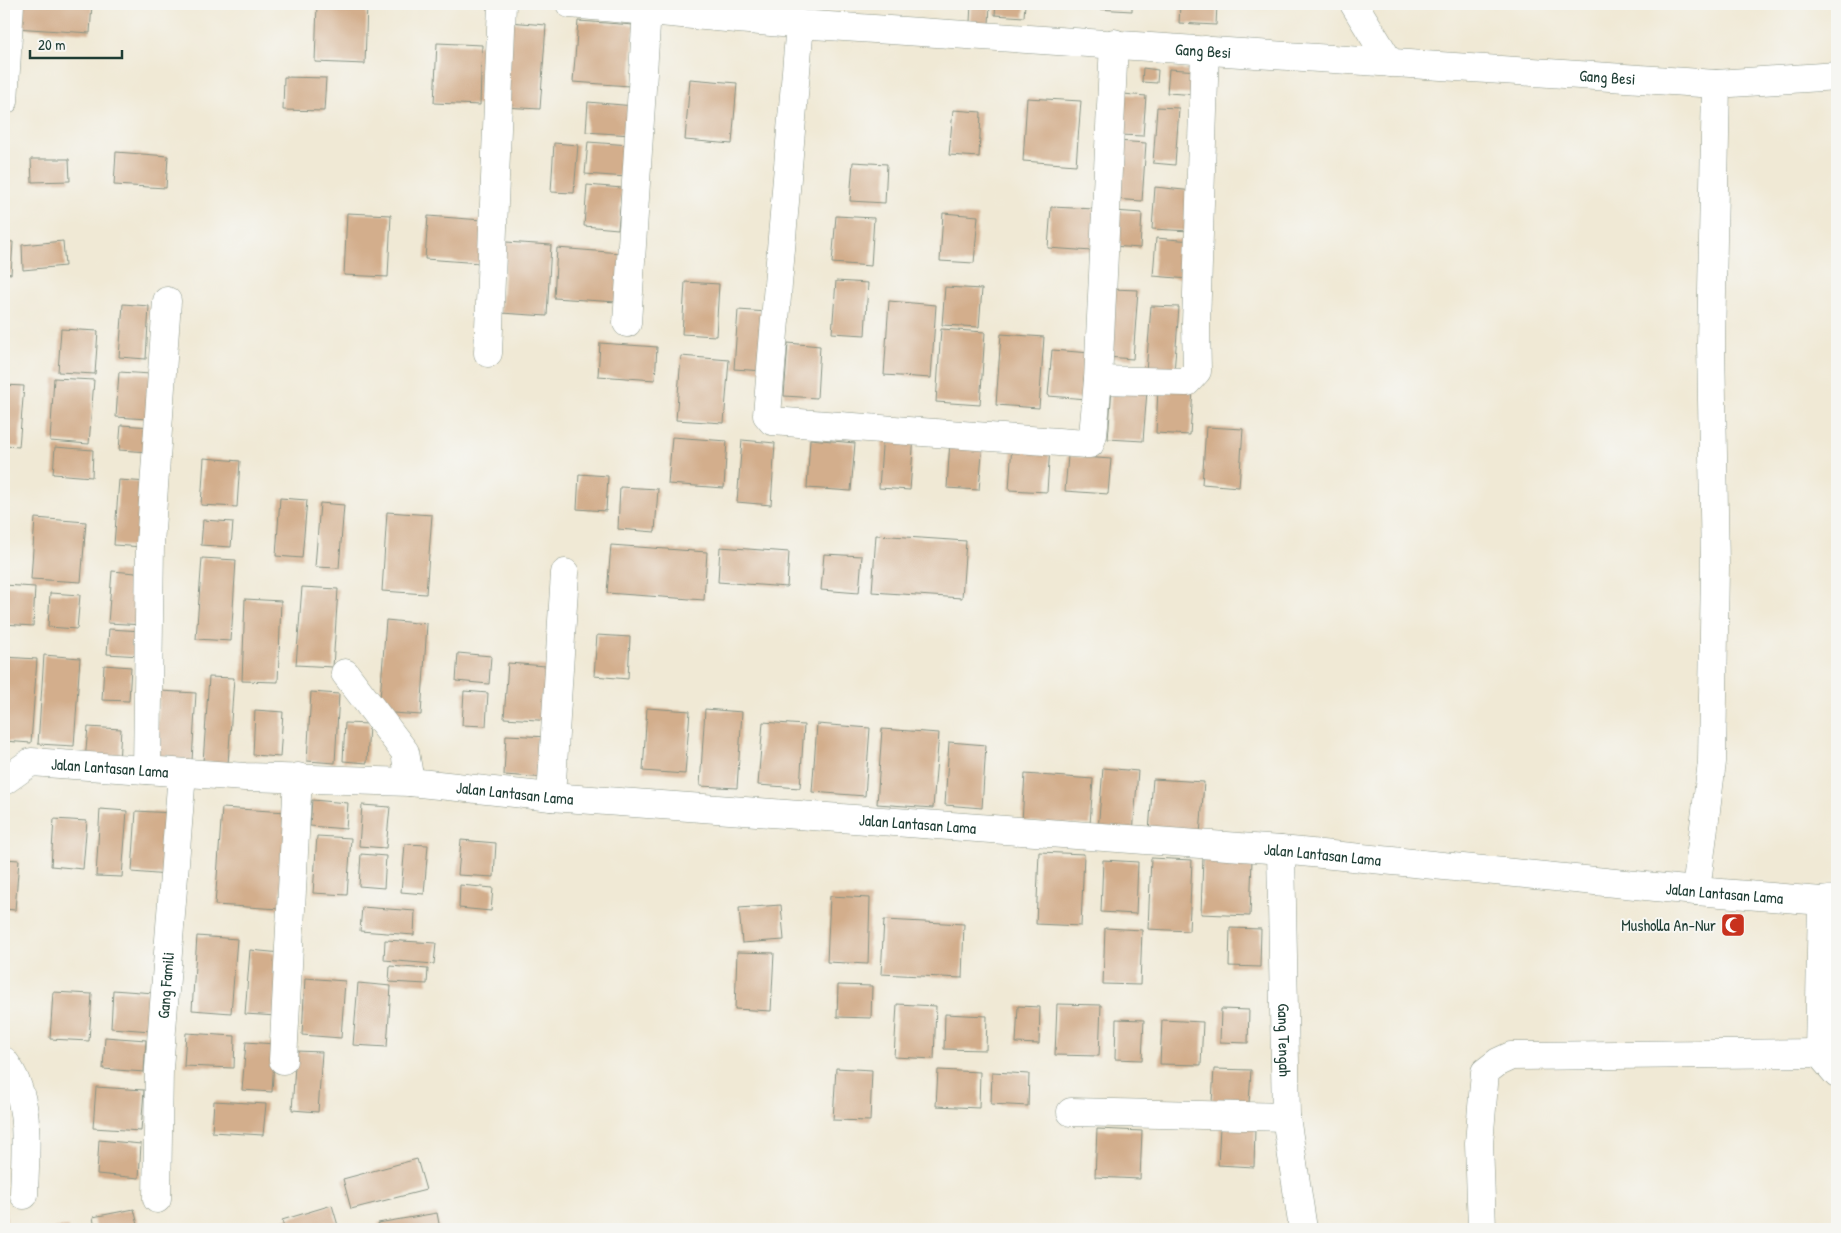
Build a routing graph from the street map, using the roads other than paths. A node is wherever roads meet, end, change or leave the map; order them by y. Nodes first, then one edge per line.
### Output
1 (10, 4) edge
2 (502, 4) edge
3 (580, 4) edge
4 (1354, 4) edge
5 (647, 10) junction
6 (788, 17) edge
7 (1114, 43) junction
8 (1206, 50) junction
9 (1390, 64) junction
10 (1837, 76) edge
11 (1716, 84) junction
12 (4, 101) edge
13 (166, 301) dead end
14 (627, 323) dead end
15 (488, 353) dead end
16 (1098, 380) junction
17 (565, 573) dead end
18 (345, 674) dead end
19 (147, 770) junction
20 (182, 773) junction
21 (298, 777) junction
22 (4, 781) edge
23 (410, 782) junction
24 (551, 797) junction
25 (1281, 850) junction
26 (1696, 891) junction
27 (1830, 900) edge
28 (1819, 1053) junction
29 (283, 1060) dead end
30 (4, 1061) edge
31 (1837, 1074) edge
32 (1071, 1112) dead end
33 (1286, 1117) junction
34 (24, 1195) dead end
35 (157, 1199) dead end
36 (1302, 1229) edge
37 (1482, 1229) edge

1 - 12 street
2 - 15 street
3 - 5 street, Gang Besi
4 - 9 street
5 - 6 street, Gang Besi
5 - 14 street
6 - 7 street, Gang Besi
6 - 16 street
7 - 8 street, Gang Besi
7 - 16 street
8 - 9 street, Gang Besi
8 - 16 street
9 - 11 street, Gang Besi
10 - 11 street, Gang Besi
11 - 26 street
13 - 19 street
17 - 24 street
18 - 23 street
19 - 20 street, Jalan Lantasan Lama
19 - 22 street, Jalan Lantasan Lama
20 - 21 street, Jalan Lantasan Lama
20 - 35 street, Gang Famili
21 - 23 street, Jalan Lantasan Lama
21 - 29 street
23 - 24 street, Jalan Lantasan Lama
24 - 25 street, Jalan Lantasan Lama
25 - 26 street, Jalan Lantasan Lama
25 - 33 street, Gang Tengah
26 - 27 street, Jalan Lantasan Lama
27 - 28 street
28 - 31 street
28 - 37 street
30 - 34 street
32 - 33 street
33 - 36 street, Gang Tengah

